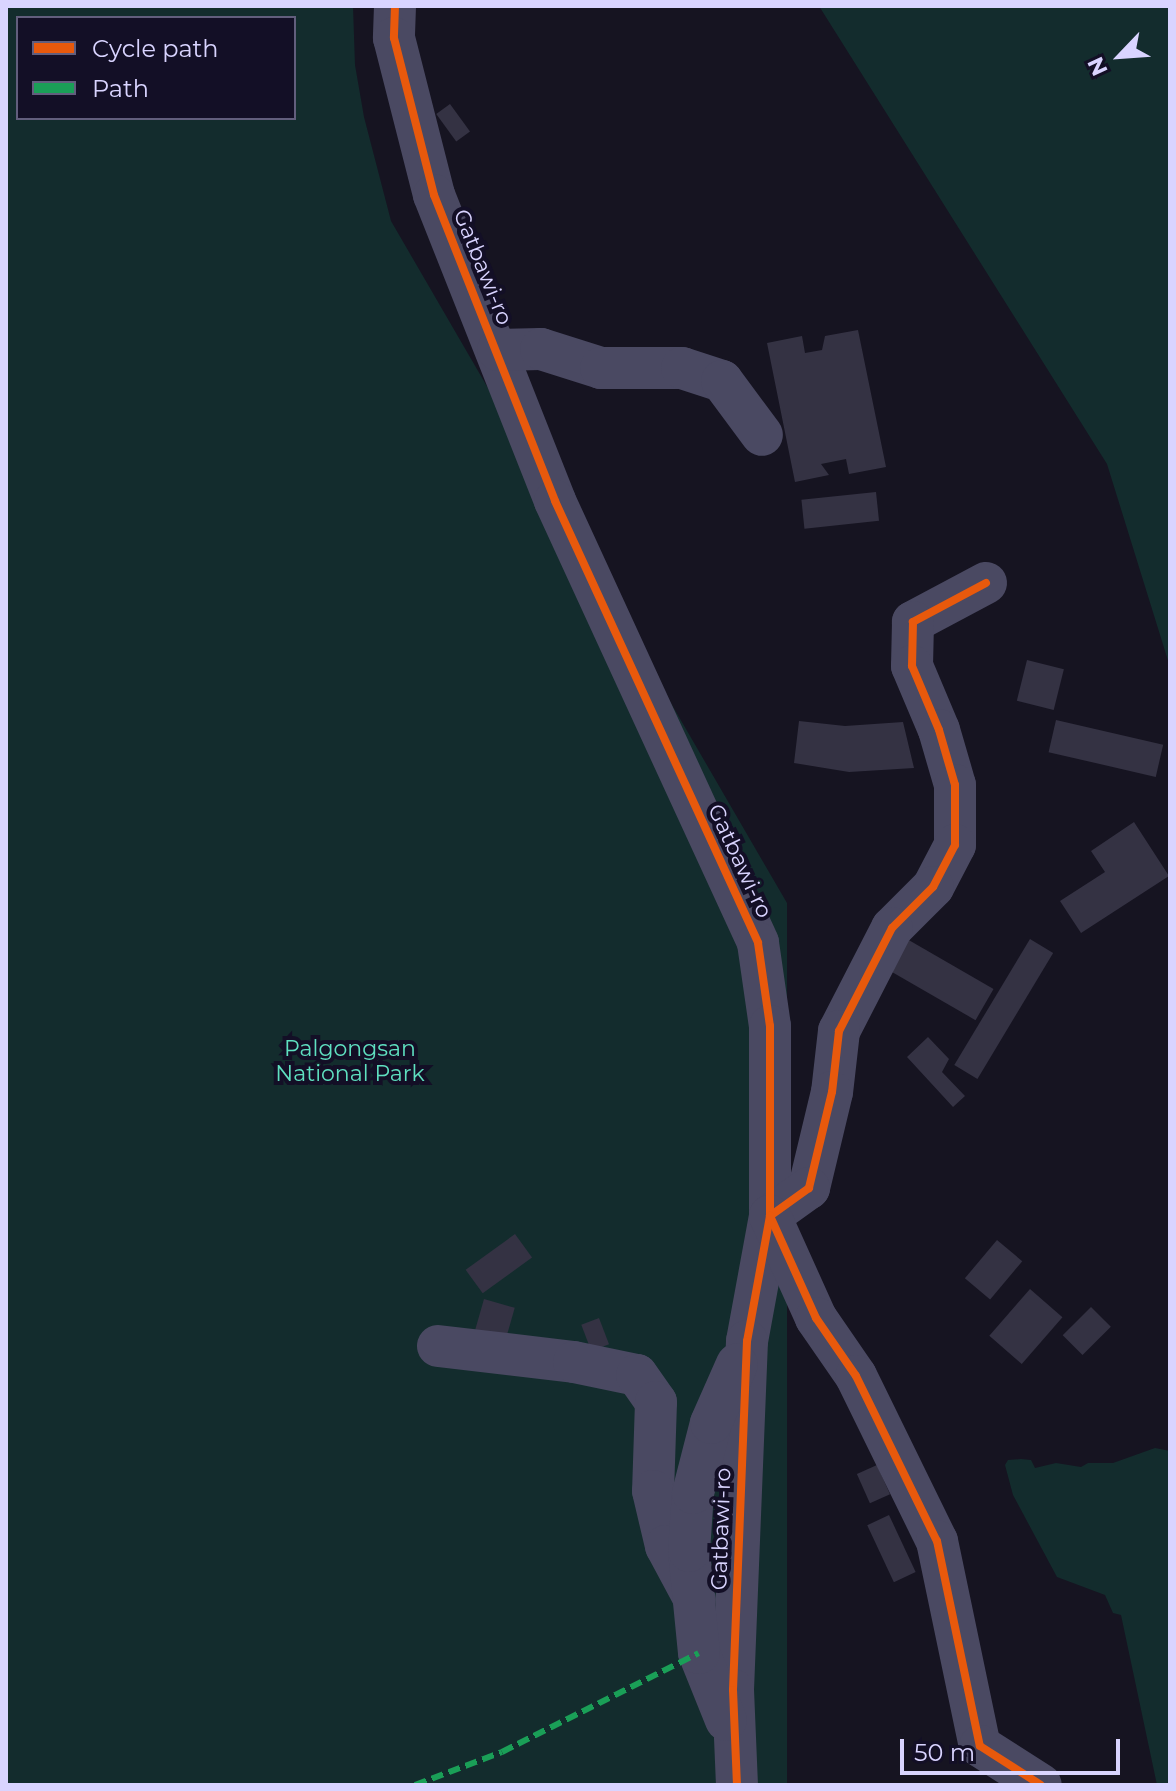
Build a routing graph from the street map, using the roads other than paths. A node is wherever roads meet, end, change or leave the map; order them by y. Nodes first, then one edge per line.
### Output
1 (395, 6) edge
2 (498, 350) junction
3 (762, 435) dead end
4 (986, 583) dead end
5 (770, 1216) junction
6 (747, 1341) junction
7 (438, 1346) dead end
8 (695, 1600) junction
9 (735, 1743) junction
10 (737, 1785) edge
11 (1041, 1785) edge

1 - 2 street, Gatbawi-ro
2 - 3 street
2 - 5 street, Gatbawi-ro
4 - 5 street
5 - 6 street, Gatbawi-ro
5 - 11 street
6 - 8 street
6 - 9 street, Gatbawi-ro
7 - 8 street
8 - 9 street
9 - 10 street, Gatbawi-ro

